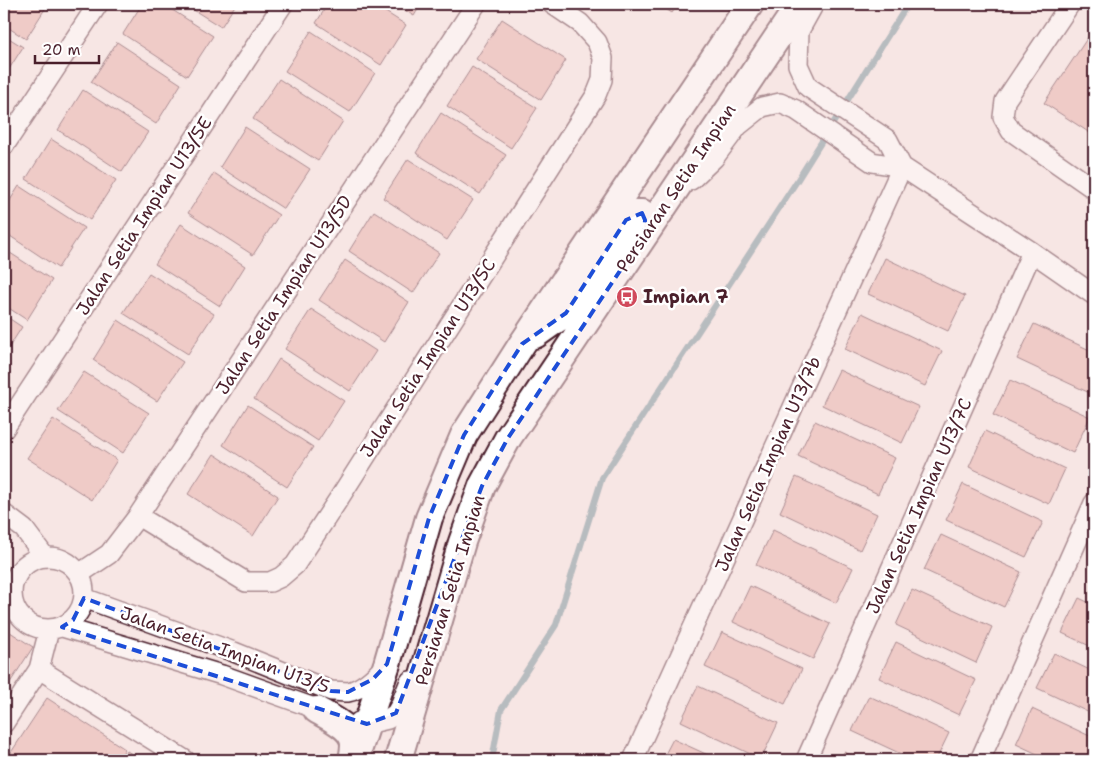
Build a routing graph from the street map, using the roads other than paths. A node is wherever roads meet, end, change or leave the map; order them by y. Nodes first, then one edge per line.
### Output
1 (98, 4) edge
2 (283, 4) edge
3 (476, 4) edge
4 (552, 4) edge
5 (750, 4) edge
6 (800, 4) edge
7 (814, 4) edge
8 (1070, 4) edge
9 (4, 146) edge
10 (902, 167) junction
11 (1094, 189) edge
12 (663, 206) junction
13 (644, 235) junction
14 (1032, 252) junction
15 (1094, 295) edge
16 (522, 344) junction
17 (4, 429) edge
18 (1094, 503) edge
19 (4, 514) edge
20 (138, 516) junction
21 (462, 542) junction
22 (45, 557) junction
23 (79, 574) junction
24 (8, 590) edge
25 (84, 598) junction
26 (56, 628) junction
27 (240, 654) junction
28 (387, 664) junction
29 (39, 669) junction
30 (234, 679) junction
31 (317, 710) junction
32 (4, 723) edge
33 (367, 724) junction
34 (185, 760) edge
35 (354, 760) edge
36 (398, 760) edge
37 (633, 760) edge
38 (806, 760) edge
39 (980, 760) edge

1 - 9 street
2 - 17 street, Jalan Setia Impian U13/5E
3 - 20 street, Jalan Setia Impian U13/5D
4 - 20 street, Jalan Setia Impian U13/5C
5 - 16 street
6 - 12 street, Persiaran Setia Impian
7 - 10 street
8 - 11 street
10 - 12 street
10 - 14 street
10 - 37 street, Jalan Setia Impian U13/7b
12 - 13 street, Persiaran Setia Impian
13 - 16 street
13 - 21 street, Persiaran Setia Impian
14 - 15 street
14 - 38 street, Jalan Setia Impian U13/7C
16 - 28 street
18 - 39 street
19 - 22 street
20 - 23 street, Jalan Setia Impian U13/5D
21 - 33 street
21 - 36 street, Persiaran Setia Impian
22 - 23 street
22 - 24 street
23 - 25 street
24 - 26 street
25 - 26 street
25 - 27 street, Jalan Setia Impian U13/5
26 - 29 street
26 - 30 street, Jalan Setia Impian U13/5
27 - 28 street, Jalan Setia Impian U13/5
27 - 30 street
28 - 33 street
29 - 32 street
29 - 34 street
30 - 31 street, Jalan Setia Impian U13/5
31 - 33 street, Jalan Setia Impian U13/5
31 - 35 street
33 - 35 street

